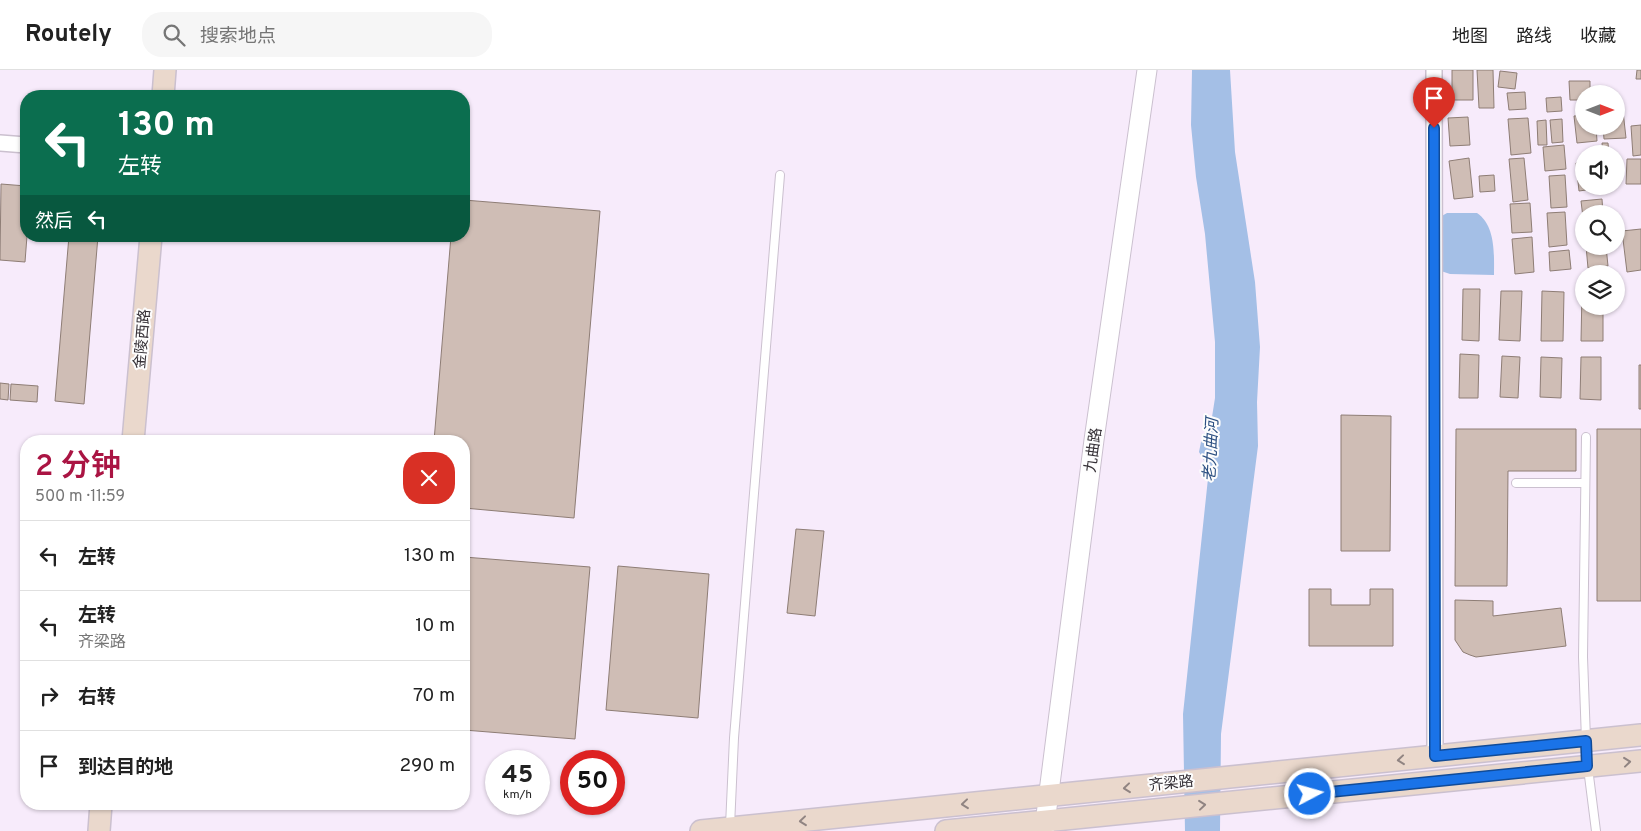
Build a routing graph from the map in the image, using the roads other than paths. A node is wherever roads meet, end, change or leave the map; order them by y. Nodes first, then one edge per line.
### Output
1 (165, 70) edge
2 (1147, 70) edge
3 (1434, 70) edge
4 (163, 90) edge
5 (0, 143) edge
6 (20, 145) edge
7 (780, 175) dead end
8 (150, 242) edge
9 (134, 435) edge
10 (1586, 437) dead end
11 (1516, 483) dead end
12 (1586, 483) junction
13 (1641, 736) edge
14 (1586, 741) junction
15 (1435, 756) junction
16 (1641, 761) edge
17 (1587, 766) junction
18 (1048, 796) junction
19 (101, 810) edge
20 (1044, 826) edge
21 (730, 828) junction
22 (99, 831) edge
23 (701, 831) edge
24 (946, 831) edge
25 (1596, 831) edge

1 - 4 main road
2 - 18 street, 九曲路
3 - 15 street
5 - 6 street
7 - 21 lane
8 - 9 main road, 金陵西路
10 - 12 lane
11 - 12 lane
12 - 14 lane
13 - 14 main road, 齐梁路
14 - 15 main road, 齐梁路
14 - 17 main road
15 -> 18 main road, 齐梁路
17 -> 16 main road, 齐梁路
20 -> 17 main road, 齐梁路
17 - 25 lane
18 - 20 street, 九曲路
18 -> 21 main road, 齐梁路
19 - 22 main road
20 - 24 main road, 齐梁路
21 - 23 main road, 齐梁路

